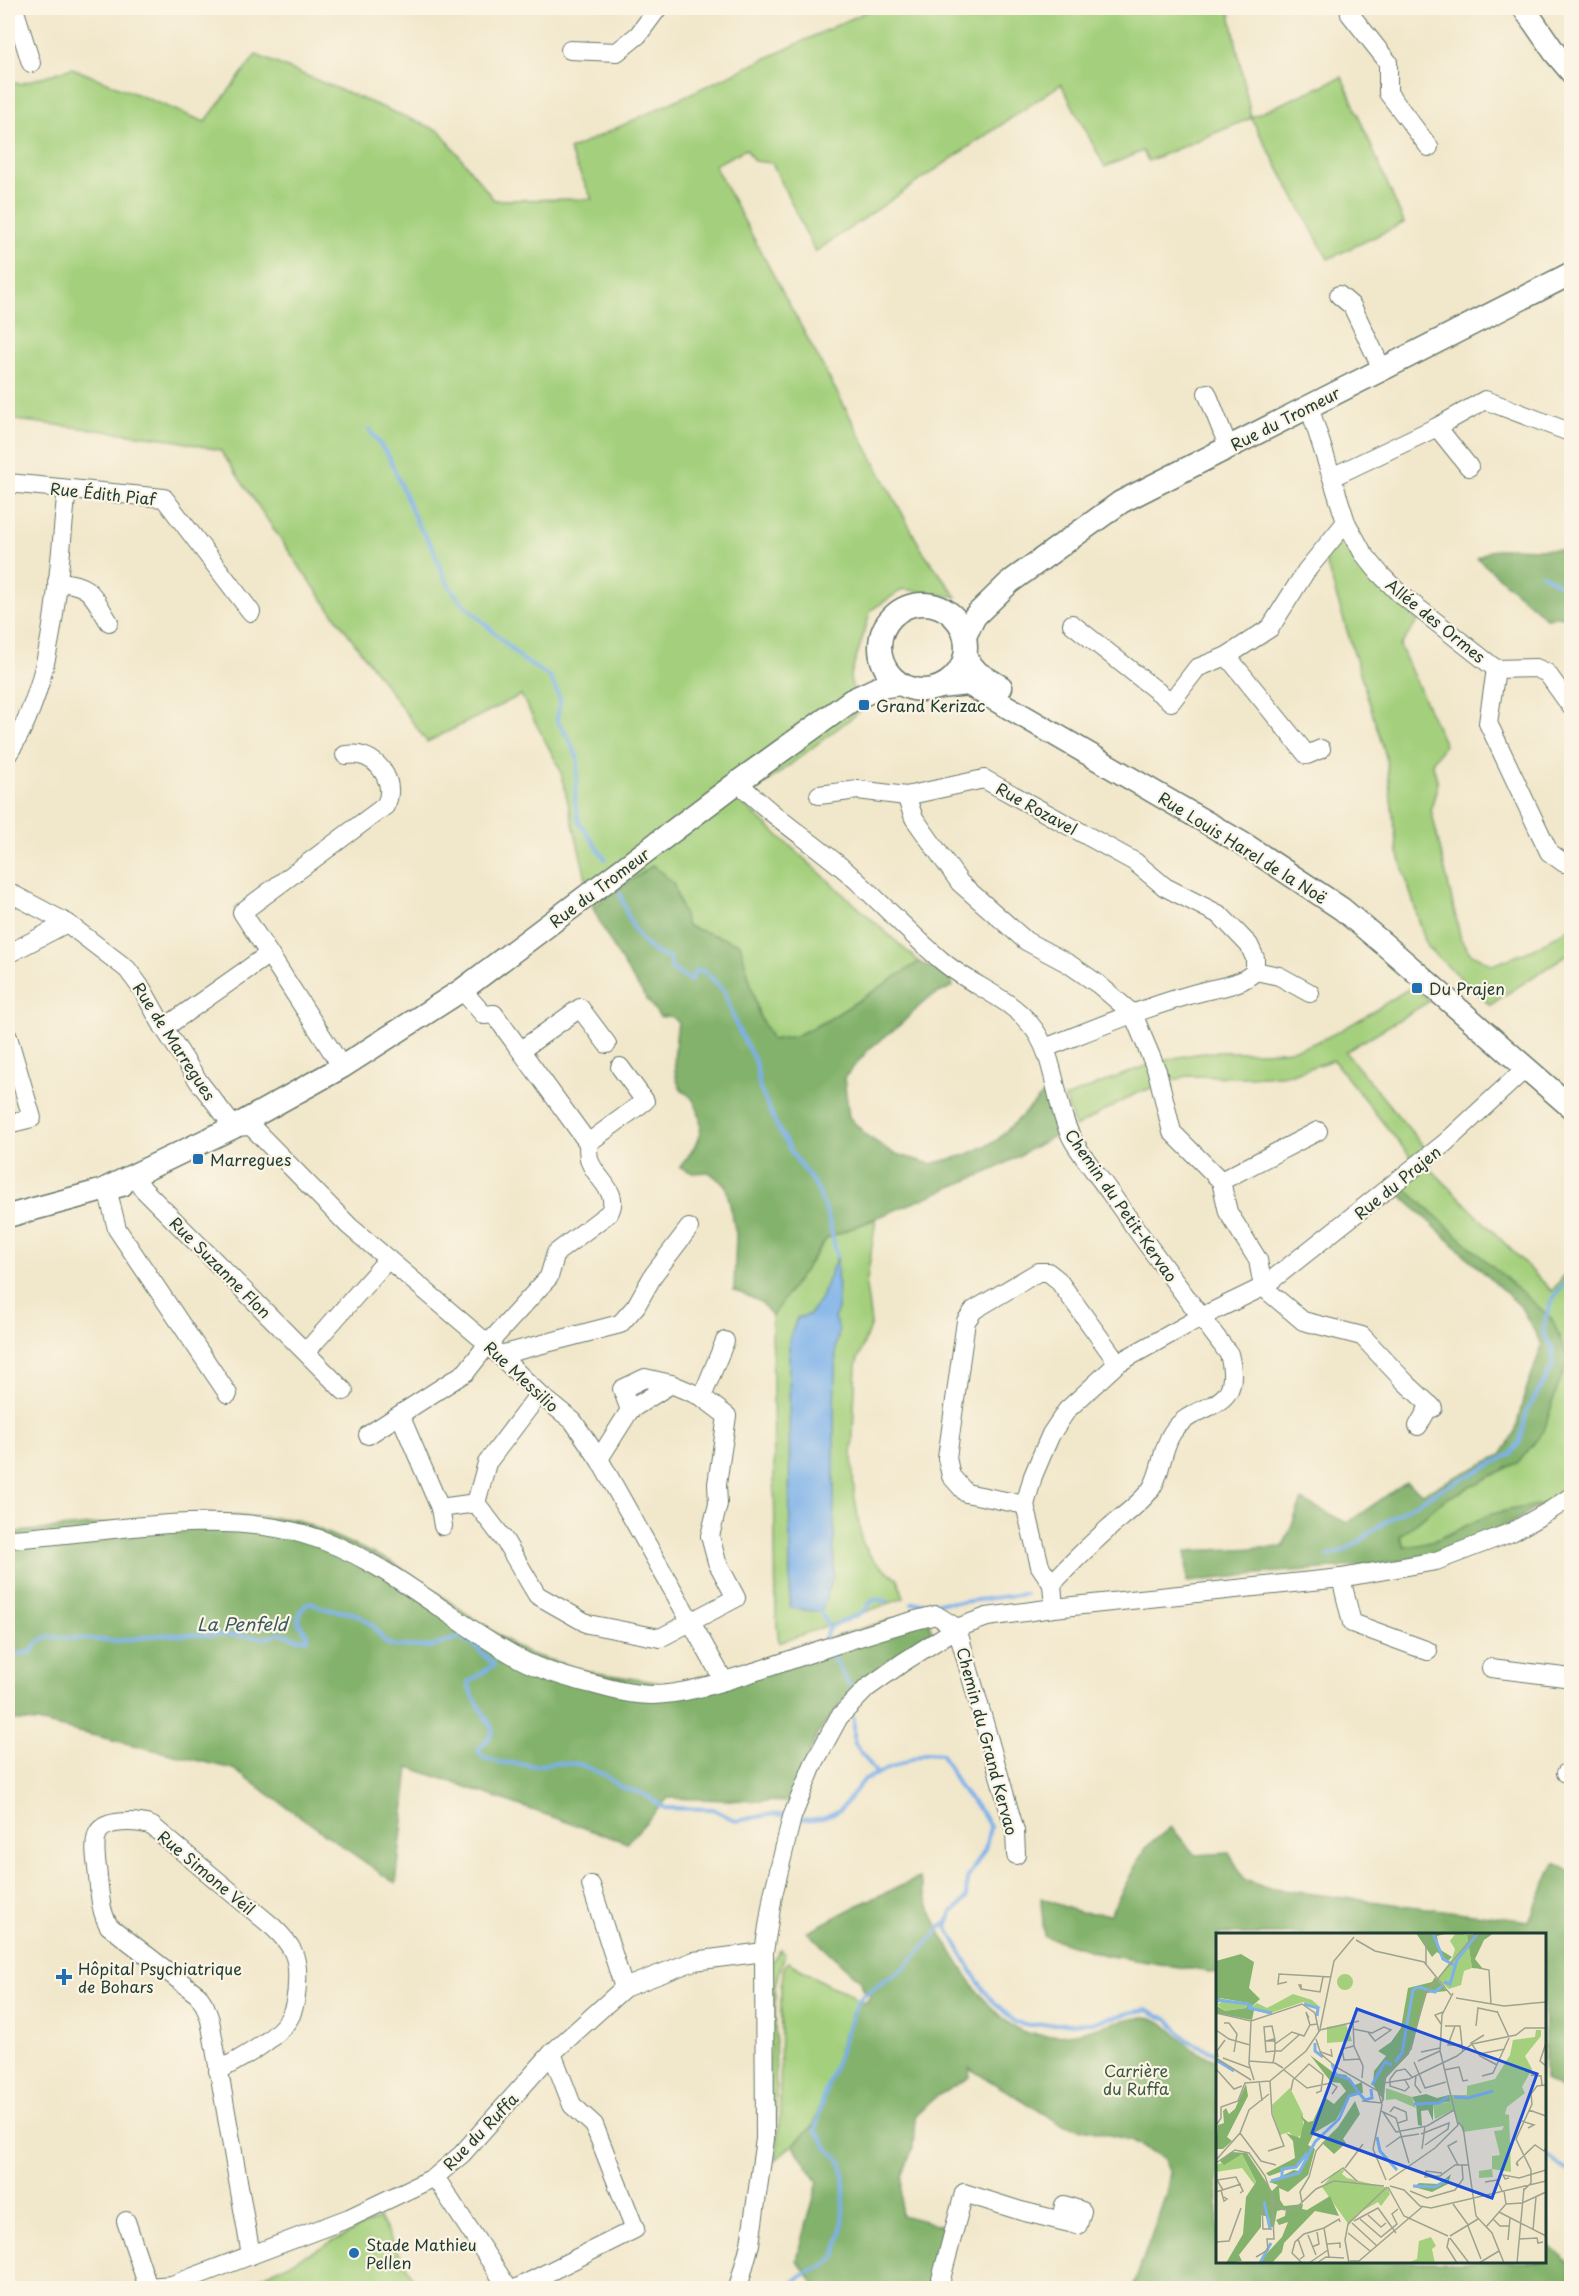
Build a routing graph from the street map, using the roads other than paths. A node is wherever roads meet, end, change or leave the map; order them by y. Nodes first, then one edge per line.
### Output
1 (14, 8) edge
2 (658, 8) edge
3 (1354, 8) edge
4 (1524, 8) edge
5 (570, 50) dead end
6 (31, 63) dead end
7 (1572, 73) edge
8 (1429, 147) dead end
9 (1572, 273) edge
10 (1339, 295) dead end
11 (1382, 369) junction
12 (1206, 393) dead end
13 (1309, 406) junction
14 (1437, 427) junction
15 (1572, 433) edge
16 (1228, 446) junction
17 (1469, 467) dead end
18 (1332, 477) junction
19 (8, 483) edge
20 (67, 489) junction
21 (1346, 522) junction
22 (57, 582) junction
23 (1010, 582) junction
24 (947, 611) junction
25 (251, 612) dead end
26 (109, 622) dead end
27 (1072, 624) dead end
28 (965, 647) junction
29 (880, 656) junction
30 (1227, 656) junction
31 (1496, 669) junction
32 (900, 684) junction
33 (940, 687) junction
34 (852, 700) junction
35 (1572, 708) edge
36 (9, 745) edge
37 (1321, 749) dead end
38 (345, 755) dead end
39 (738, 782) junction
40 (819, 795) dead end
41 (906, 796) junction
42 (1572, 860) edge
43 (8, 893) edge
44 (67, 923) junction
45 (8, 954) edge
46 (269, 954) junction
47 (1255, 970) junction
48 (462, 990) junction
49 (1310, 993) dead end
50 (1133, 1014) junction
51 (164, 1028) junction
52 (8, 1037) edge
53 (607, 1044) dead end
54 (1045, 1048) junction
55 (521, 1050) junction
56 (342, 1067) junction
57 (620, 1067) dead end
58 (1526, 1070) junction
59 (1572, 1094) edge
60 (1572, 1108) edge
61 (8, 1124) edge
62 (242, 1127) junction
63 (1318, 1131) dead end
64 (588, 1143) junction
65 (138, 1181) junction
66 (1221, 1181) junction
67 (107, 1188) junction
68 (8, 1216) edge
69 (689, 1228) dead end
70 (388, 1259) junction
71 (1263, 1287) junction
72 (1201, 1317) junction
73 (724, 1341) dead end
74 (494, 1349) junction
75 (306, 1352) junction
76 (1118, 1364) junction
77 (344, 1391) dead end
78 (228, 1394) dead end
79 (539, 1394) junction
80 (702, 1397) junction
81 (404, 1422) dead end
82 (1418, 1426) dead end
83 (368, 1435) dead end
84 (599, 1459) junction
85 (1572, 1496) edge
86 (476, 1503) junction
87 (1025, 1505) junction
88 (440, 1508) junction
89 (443, 1526) dead end
90 (8, 1539) edge
91 (1341, 1578) junction
92 (1052, 1584) junction
93 (1054, 1608) junction
94 (691, 1622) junction
95 (957, 1628) junction
96 (1428, 1651) dead end
97 (1491, 1668) dead end
98 (1572, 1678) edge
99 (724, 1681) junction
100 (1016, 1855) dead end
101 (591, 1885) dead end
102 (764, 1952) junction
103 (624, 1988) junction
104 (552, 2053) junction
105 (218, 2071) junction
106 (435, 2177) junction
107 (1061, 2220) dead end
108 (126, 2221) dead end
109 (251, 2255) junction
110 (173, 2287) edge
111 (143, 2288) edge
112 (508, 2289) edge
113 (517, 2289) edge
114 (738, 2289) edge
115 (942, 2289) edge

1 - 6 street
2 - 5 street
3 - 8 street
4 - 7 main road
9 - 11 main road, Rue du Tromeur
10 - 11 street
11 - 13 main road, Rue du Tromeur
12 - 16 street
13 - 16 main road, Rue du Tromeur
13 - 18 street, Allée des Ormes
14 - 15 street
14 - 17 street
14 - 18 street
16 - 23 main road, Rue du Tromeur
18 - 21 street, Allée des Ormes
19 - 20 street, Rue Édith Piaf
20 - 22 street
20 - 25 street, Rue Édith Piaf
21 - 30 street
21 - 31 street, Allée des Ormes
22 - 26 street
22 - 36 street
23 - 24 main road, Rue du Tromeur
23 - 28 main road, Rue du Tromeur
24 - 28 main road
24 - 29 main road
27 - 30 street
28 - 33 main road
28 - 59 main road, Rue Louis Harel de la Noë
29 - 32 main road
29 - 34 main road, Rue du Tromeur
30 - 37 street
31 - 35 street, Allée des Ormes
31 - 42 street, Allée des Ormes
32 - 33 main road
32 - 34 main road, Rue du Tromeur
33 - 58 main road, Rue Louis Harel de la Noë
34 - 39 main road, Rue du Tromeur
38 - 46 street
39 - 48 main road, Rue du Tromeur
39 - 54 street, Chemin du Petit-Kervao
40 - 41 street, Rue Rozavel
41 - 47 street, Rue Rozavel
41 - 50 street
43 - 44 street, Rue de Marregues
44 - 45 street
44 - 51 street, Rue de Marregues
46 - 51 street
46 - 56 street
47 - 49 street
47 - 50 street
48 - 55 street
48 - 56 main road, Rue du Tromeur
50 - 54 street
50 - 66 street
51 - 62 street, Rue de Marregues
52 - 61 street
53 - 55 street
54 - 72 street, Chemin du Petit-Kervao
55 - 64 street
56 - 62 main road, Rue du Tromeur
57 - 64 street
58 - 60 main road, Rue Louis Harel de la Noë
58 - 71 street, Rue du Prajen
62 - 65 main road, Rue du Tromeur
62 - 67 main road, Rue du Tromeur
62 - 70 street, Rue Messilio
63 - 66 street
64 - 74 street
65 - 67 main road, Rue du Tromeur
65 - 75 street, Rue Suzanne Flon
66 - 71 street
67 - 68 main road, Rue du Tromeur
67 - 78 street
69 - 74 street
70 - 74 street, Rue Messilio
70 - 75 street
71 - 72 street, Rue du Prajen
71 - 82 street
72 - 76 street, Rue du Prajen
72 - 92 street, Chemin du Petit-Kervao
73 - 80 street
74 - 79 street, Rue Messilio
74 - 83 street
75 - 77 street, Rue Suzanne Flon
76 - 87 street, Rue du Prajen
76 - 87 street
79 - 84 street, Rue Messilio
79 - 86 street
80 - 84 street
80 - 94 street
81 - 88 street
84 - 94 street, Rue Messilio
85 - 91 street
86 - 88 street
86 - 94 street
87 - 92 street
88 - 89 street
90 - 99 street
91 - 93 street
91 - 96 street
92 - 93 street
93 - 95 street
94 - 99 street, Rue Messilio
95 - 99 street
95 - 100 street, Chemin du Grand Kervao
95 - 102 street
97 - 98 street
101 - 103 street
102 - 103 street, Rue du Ruffa
102 - 114 street
103 - 104 street, Rue du Ruffa
104 - 106 street, Rue du Ruffa
104 - 113 street
105 - 105 street, Rue Simone Veil
105 - 109 street, Rue Simone Veil
106 - 109 street, Rue du Ruffa
106 - 112 street
107 - 115 street
108 - 111 street
109 - 110 street, Rue du Ruffa
110 - 111 street, Rue du Ruffa

